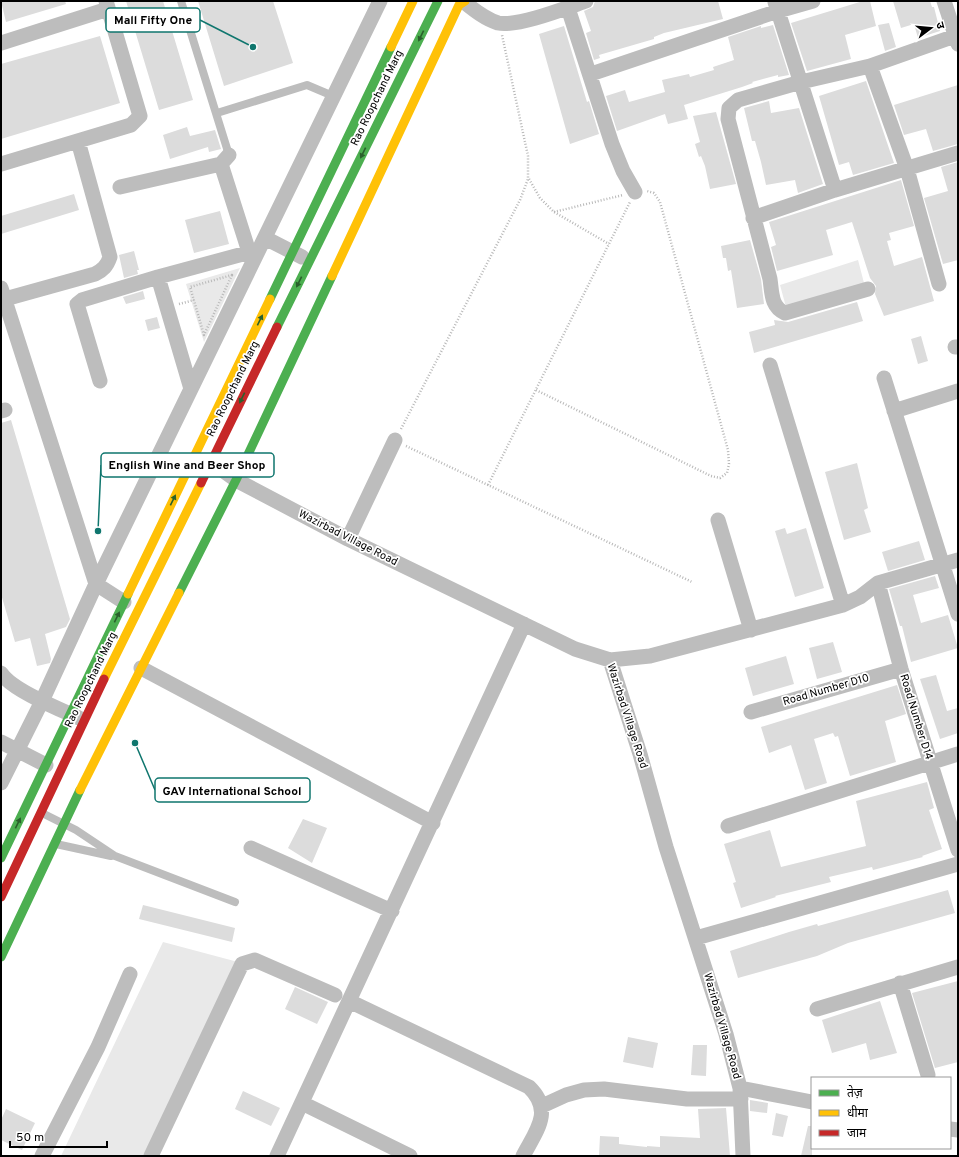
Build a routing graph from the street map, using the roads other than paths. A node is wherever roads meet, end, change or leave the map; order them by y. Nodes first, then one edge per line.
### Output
1 (181, 1) edge
2 (380, 1) edge
3 (413, 1) edge
4 (586, 1) edge
5 (813, 1) edge
6 (944, 1) edge
7 (438, 2) edge
8 (462, 3) edge
9 (107, 5) edge
10 (776, 6) edge
11 (568, 8) junction
12 (957, 40) edge
13 (1, 42) edge
14 (870, 66) junction
15 (590, 74) junction
16 (801, 82) junction
17 (333, 96) junction
18 (217, 113) junction
19 (78, 141) junction
20 (958, 153) edge
21 (225, 159) junction
22 (1, 164) edge
23 (907, 169) junction
24 (120, 187) dead end
25 (835, 190) junction
26 (635, 192) road end
27 (754, 218) junction
28 (257, 247) junction
29 (293, 252) junction
30 (310, 261) junction
31 (158, 278) junction
32 (939, 284) dead end
33 (868, 289) dead end
34 (3, 294) edge
35 (6, 322) edge
36 (770, 366) dead end
37 (884, 378) dead end
38 (100, 381) dead end
39 (191, 389) junction
40 (958, 391) edge
41 (894, 411) junction
42 (395, 440) road end
43 (211, 462) junction
44 (236, 480) junction
45 (718, 520) dead end
46 (348, 539) junction
47 (958, 560) edge
48 (942, 564) junction
49 (878, 583) junction
50 (96, 584) junction
51 (124, 602) junction
52 (843, 605) junction
53 (958, 614) edge
54 (524, 624) junction
55 (751, 630) junction
56 (610, 660) junction
57 (141, 668) junction
58 (901, 669) junction
59 (1, 673) edge
60 (42, 701) junction
61 (751, 712) dead end
62 (70, 714) junction
63 (85, 721) junction
64 (1, 742) edge
65 (17, 750) junction
66 (958, 754) edge
67 (930, 763) junction
68 (46, 765) junction
69 (1, 783) edge
70 (41, 813) junction
71 (432, 823) junction
72 (64, 825) junction
73 (728, 826) dead end
74 (55, 843) junction
75 (251, 848) dead end
76 (958, 850) edge
77 (1, 856) edge
78 (115, 856) junction
79 (958, 864) edge
80 (1, 897) edge
81 (235, 902) dead end
82 (392, 911) junction
83 (696, 938) junction
84 (1, 957) edge
85 (958, 967) edge
86 (130, 974) dead end
87 (900, 983) junction
88 (335, 994) joint
89 (349, 1001) junction
90 (817, 1009) dead end
91 (928, 1075) dead end
92 (741, 1094) junction
93 (811, 1102) edge
94 (302, 1103) junction
95 (542, 1106) junction
96 (42, 1156) edge
97 (151, 1156) edge
98 (277, 1156) edge
99 (410, 1156) edge
100 (523, 1156) edge
101 (743, 1156) edge

1 - 18 lane
2 - 17 street
3 - 29 main road, Rao Roopchand Marg
4 - 11 street
5 - 10 street
6 - 12 street
7 - 8 street
7 -> 30 main road, Rao Roopchand Marg
8 - 11 street
8 - 44 main road
9 - 13 street
9 - 19 street
10 - 15 street
10 - 16 street
11 - 15 street
12 - 14 street
14 - 16 street
14 - 23 street
15 - 26 street
16 - 25 street
16 - 27 street
17 - 18 lane
17 - 28 street
18 - 21 lane
19 - 22 street
19 - 34 street
20 - 23 street
21 - 24 street
21 - 28 street
23 - 25 street
23 - 32 street
25 - 27 street
27 - 33 street
28 - 29 street
28 - 31 street
28 - 39 street
29 - 30 street
51 -> 29 main road, Rao Roopchand Marg
30 -> 43 main road, Rao Roopchand Marg
31 - 38 street
31 - 39 street
34 - 35 street
35 - 50 street
36 - 52 street
37 - 41 street
39 - 50 street
40 - 41 street
41 - 48 street
42 - 46 street
43 - 44 street, Wazirbad Village Road
43 - 63 main road, Rao Roopchand Marg
44 - 46 street, Wazirbad Village Road
44 - 57 main road
45 - 55 street
46 - 54 street, Wazirbad Village Road
47 - 48 street
48 - 49 street
48 - 53 street
49 - 52 street
49 - 58 street, Road Number D14
50 - 51 street
50 - 60 street
62 -> 51 main road, Rao Roopchand Marg
52 - 55 street
54 - 56 street, Wazirbad Village Road
54 - 71 street
55 - 56 street
56 - 83 street, Wazirbad Village Road
57 - 71 street
57 - 72 main road
58 - 61 street, Road Number D10
58 - 67 street, Road Number D14
59 - 60 street
60 - 62 street
60 - 65 street
62 - 63 street
62 - 68 main road, Rao Roopchand Marg
63 - 70 main road, Rao Roopchand Marg
64 - 65 street
65 - 68 street
65 - 69 street
66 - 67 street
67 - 73 street
67 - 76 street, Road Number D14
77 -> 68 main road, Rao Roopchand Marg
70 - 72 lane
70 - 80 main road, Rao Roopchand Marg
71 - 82 street
72 - 74 main road
72 - 78 lane
74 - 78 lane
74 - 84 main road
75 - 82 street
78 - 81 lane
79 - 83 street
82 - 89 street
83 - 92 street, Wazirbad Village Road
85 - 87 street
86 - 96 street
87 - 90 street
87 - 91 street
88 - 89 lane
88 - 97 street
89 - 94 street
89 - 95 street
92 - 93 street
92 - 95 street
92 - 101 street, Wazirbad Village Road
94 - 98 street
94 - 99 street
95 - 100 street

